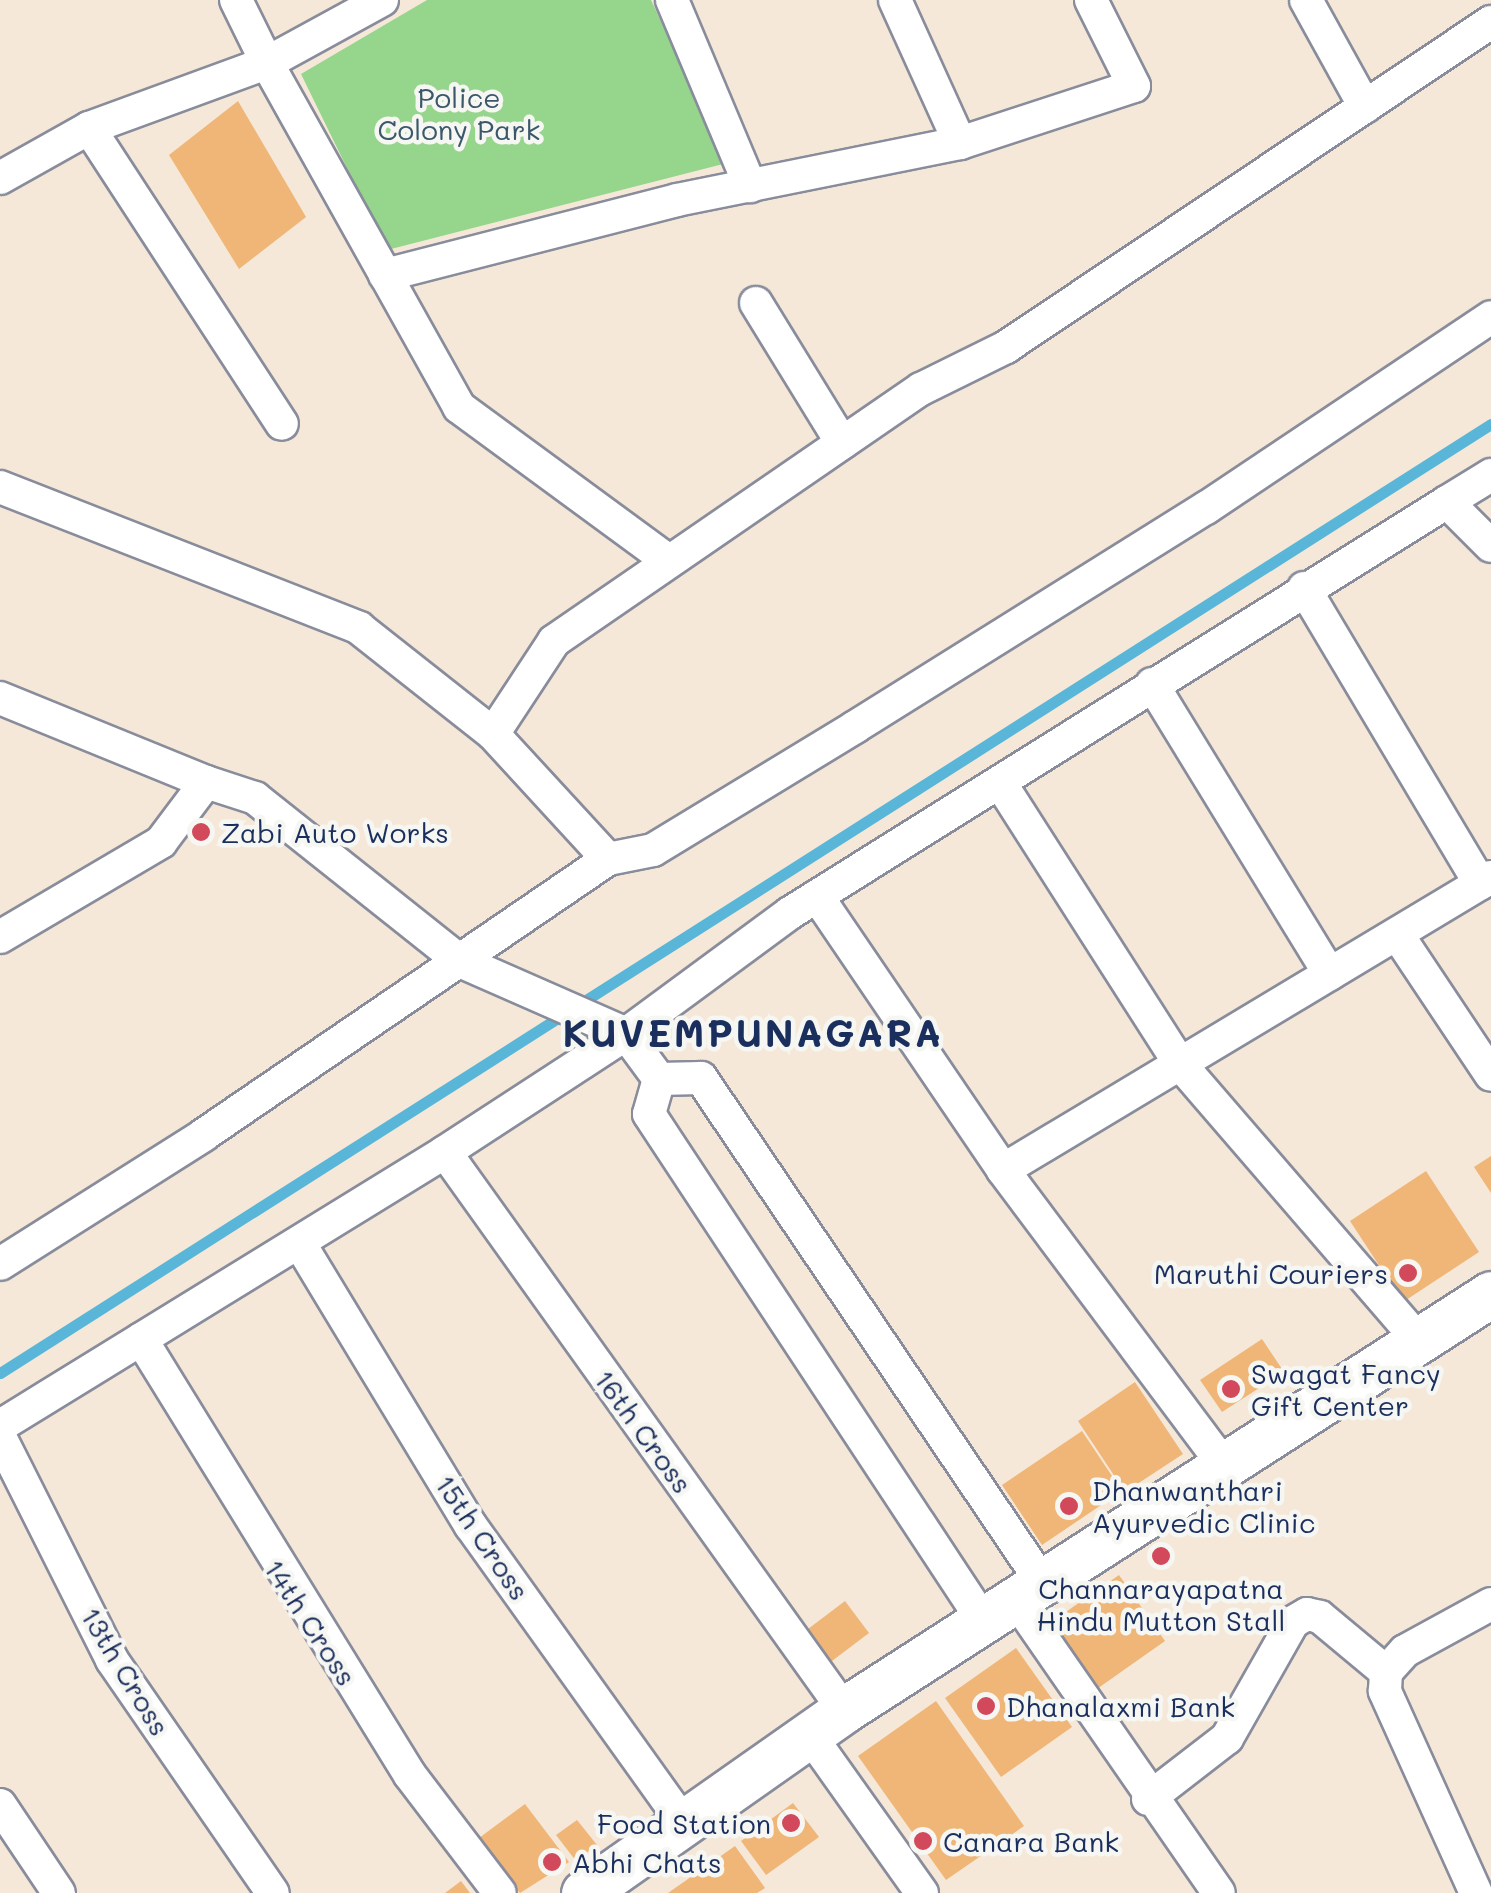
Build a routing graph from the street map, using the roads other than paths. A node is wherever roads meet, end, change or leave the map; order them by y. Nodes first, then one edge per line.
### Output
1 (236, 0) edge
2 (382, 0) edge
3 (672, 0) edge
4 (896, 0) edge
5 (1091, 0) edge
6 (1306, 0) edge
7 (1491, 22) edge
8 (267, 62) junction
9 (1365, 107) junction
10 (89, 128) junction
11 (960, 143) junction
12 (0, 178) edge
13 (750, 186) junction
14 (386, 275) junction
15 (756, 303) dead end
16 (1491, 317) edge
17 (282, 424) dead end
18 (842, 443) junction
19 (1491, 476) edge
20 (0, 488) edge
21 (1447, 502) junction
22 (1491, 546) edge
23 (669, 561) junction
24 (1304, 588) junction
25 (1152, 684) junction
26 (0, 698) edge
27 (493, 734) junction
28 (206, 782) junction
29 (1001, 784) junction
30 (608, 859) junction
31 (1486, 880) edge
32 (817, 896) junction
33 (2, 934) edge
34 (1397, 934) junction
35 (460, 961) junction
36 (1330, 974) junction
37 (612, 1028) junction
38 (1182, 1064) junction
39 (1491, 1075) edge
40 (659, 1080) junction
41 (445, 1152) junction
42 (1003, 1170) junction
43 (300, 1244) junction
44 (0, 1264) edge
45 (1491, 1294) edge
46 (141, 1339) junction
47 (1420, 1342) junction
48 (0, 1426) edge
49 (0, 1437) edge
50 (1227, 1469) junction
51 (1013, 1600) junction
52 (1491, 1604) edge
53 (1386, 1672) junction
54 (826, 1722) junction
55 (1148, 1799) junction
56 (0, 1805) edge
57 (682, 1818) junction
58 (604, 1888) edge
59 (60, 1893) edge
60 (273, 1893) edge
61 (500, 1893) edge
62 (922, 1893) edge
63 (1219, 1893) edge
64 (1476, 1893) edge

1 - 8 street
2 - 8 street
3 - 13 street
4 - 11 street
5 - 11 street
6 - 9 street
7 - 9 street
8 - 10 street
8 - 14 street
9 - 18 street
10 - 12 street
10 - 17 street
11 - 13 street
13 - 14 street
14 - 23 street
15 - 18 street
16 - 30 street
18 - 23 street
19 - 21 street
20 - 27 street
21 - 22 street
21 - 24 street
23 - 27 street
24 - 25 street
24 - 31 street
25 - 29 street
25 - 36 street
26 - 28 street
27 - 30 street
28 - 33 street
28 - 35 street
29 - 32 street
29 - 38 street
30 - 35 street
31 - 34 street
32 - 37 street
32 - 42 street
34 - 36 street
34 - 39 street
35 - 37 street
35 - 44 street
36 - 38 street
37 - 40 street
37 - 41 street
38 - 42 street
38 - 47 street
40 - 51 street
40 - 51 street
41 - 43 street
41 - 54 street, 16th Cross
42 - 50 street
43 - 46 street
43 - 57 street, 15th Cross
45 - 47 street
46 - 48 street
46 - 61 street, 14th Cross
47 - 50 street
49 - 60 street, 13th Cross
50 - 51 street
51 - 54 street
51 - 55 street
52 - 53 street
53 - 55 street
53 - 64 street
54 - 57 street
54 - 62 street, 16th Cross
55 - 63 street
56 - 59 street
57 - 58 street

